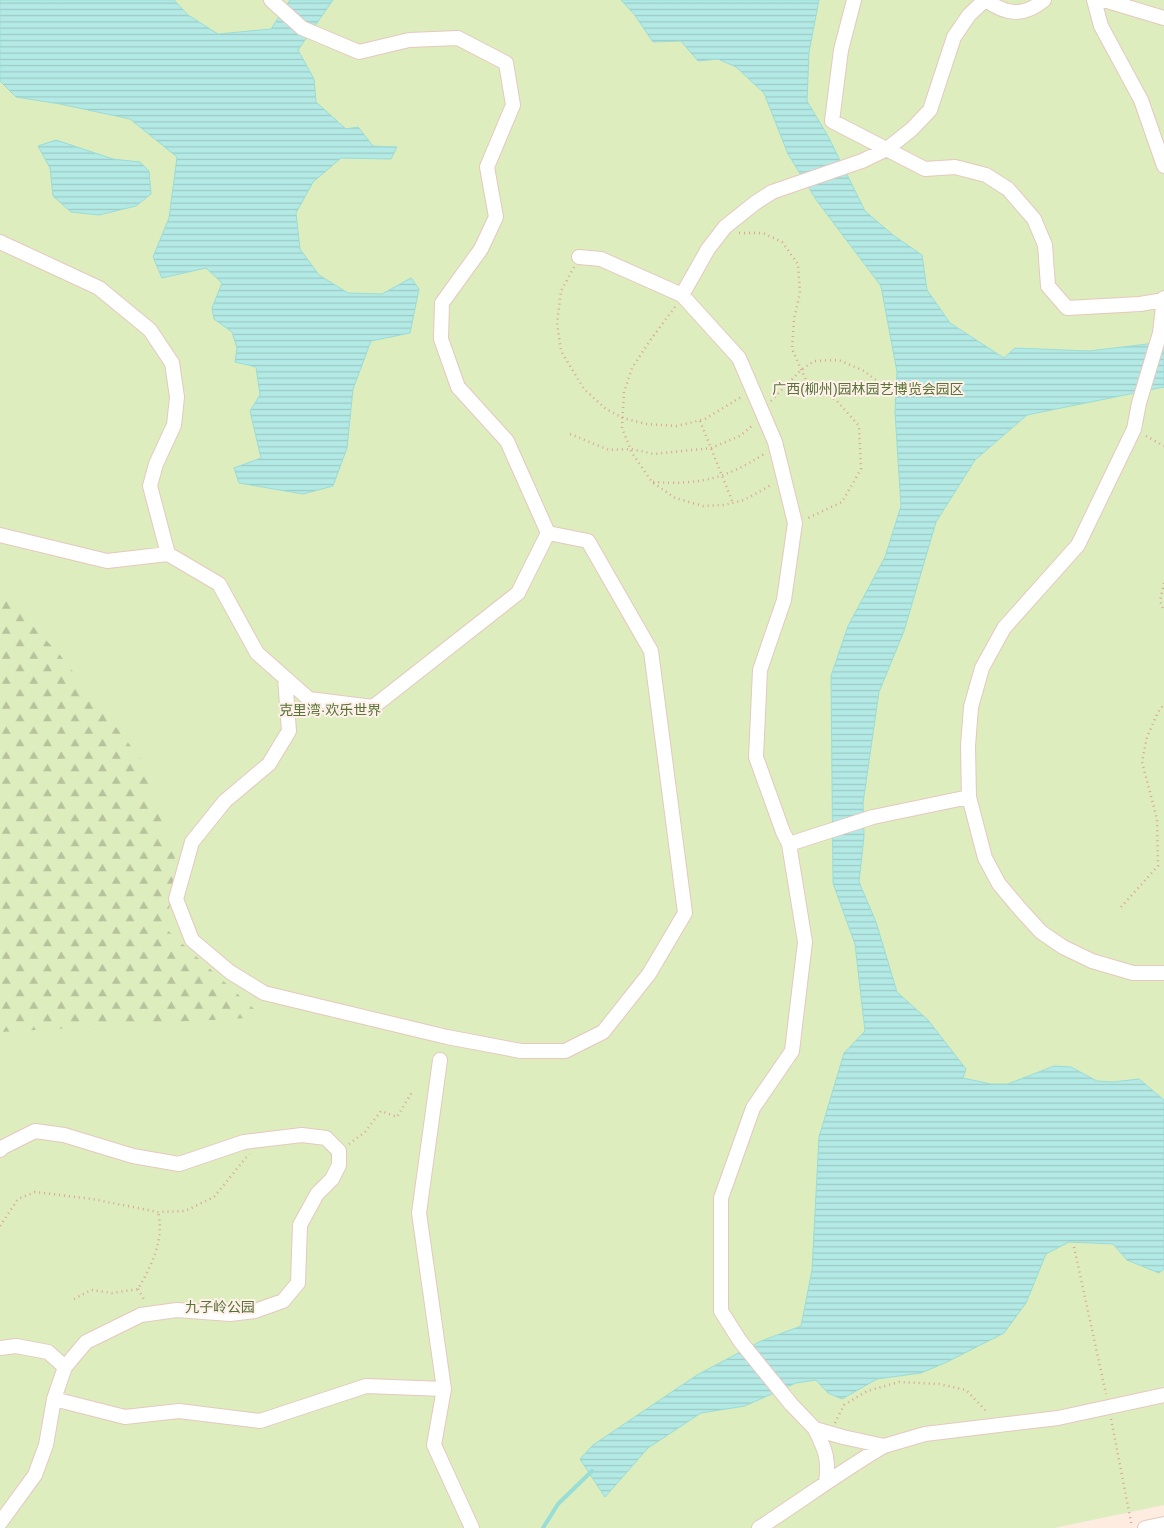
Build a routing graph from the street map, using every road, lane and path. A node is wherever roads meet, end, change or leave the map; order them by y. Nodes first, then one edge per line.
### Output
1 (270, 0) edge
2 (854, 0) edge
3 (986, 0) edge
4 (1044, 0) edge
5 (1094, 0) edge
6 (1104, 0) edge
7 (1164, 18) edge
8 (887, 148) junction
9 (1164, 166) edge
10 (720, 233) junction
11 (0, 242) edge
12 (579, 257) joint
13 (682, 295) junction
14 (1164, 299) edge
15 (801, 370) junction
16 (876, 380) dead end
17 (753, 390) junction
18 (763, 412) junction
19 (623, 418) junction
20 (700, 420) junction
21 (1134, 429) junction
22 (570, 434) dead end
23 (775, 442) junction
24 (1164, 446) edge
25 (711, 448) junction
26 (631, 449) junction
27 (721, 476) junction
28 (785, 477) junction
29 (652, 482) junction
30 (733, 503) junction
31 (795, 523) junction
32 (548, 533) junction
33 (0, 535) edge
34 (168, 554) junction
35 (1164, 584) edge
36 (1164, 611) edge
37 (285, 678) junction
38 (1164, 704) edge
39 (969, 797) junction
40 (789, 844) junction
41 (1121, 907) dead end
42 (1164, 973) edge
43 (440, 1060) dead end
44 (412, 1092) dead end
45 (259, 1140) junction
46 (0, 1150) edge
47 (339, 1151) junction
48 (158, 1212) junction
49 (0, 1226) edge
50 (1074, 1247) dead end
51 (74, 1299) dead end
52 (0, 1348) edge
53 (65, 1366) junction
54 (444, 1389) junction
55 (1164, 1395) edge
56 (54, 1398) junction
57 (1108, 1407) junction
58 (992, 1426) junction
59 (816, 1429) junction
60 (829, 1433) junction
61 (884, 1446) junction
62 (826, 1483) junction
63 (0, 1523) edge
64 (1164, 1524) edge
65 (472, 1528) edge
66 (758, 1528) edge
67 (1132, 1528) edge
68 (1144, 1528) edge

1 - 32 street
2 - 8 street
3 - 4 street
3 - 8 street
5 - 9 street
6 - 7 street
8 - 10 street
8 - 14 street
10 - 13 street
10 - 15 path
11 - 34 street
12 - 13 street
12 - 19 path
13 - 17 street
13 - 19 path
14 - 21 street
15 - 16 path
15 - 18 path
15 - 31 path
17 - 18 street
17 - 20 path
18 - 23 street
18 - 25 path
19 - 20 path
19 - 26 path
20 - 25 path
21 - 24 path
21 - 39 street
22 - 26 path
23 - 27 path
23 - 28 street
25 - 26 path
25 - 27 path
26 - 29 path
27 - 29 path
27 - 30 path
28 - 30 path
28 - 31 street
29 - 30 path
31 - 40 street
32 - 37 street
32 - 37 street
33 - 34 street
34 - 37 street
35 - 36 path
38 - 41 path
39 - 40 street
39 - 42 street
40 - 59 street
43 - 54 street
44 - 47 path
45 - 46 street
45 - 47 street
45 - 48 path
47 - 53 street
48 - 49 path
48 - 51 path
50 - 57 path
52 - 53 street
53 - 56 street
54 - 56 street
54 - 65 street
55 - 57 street
56 - 63 street
57 - 58 street
57 - 67 path
58 - 60 path
58 - 61 street
59 - 60 street
59 - 62 street
60 - 61 street
61 - 62 street
62 - 66 street
64 - 68 street

